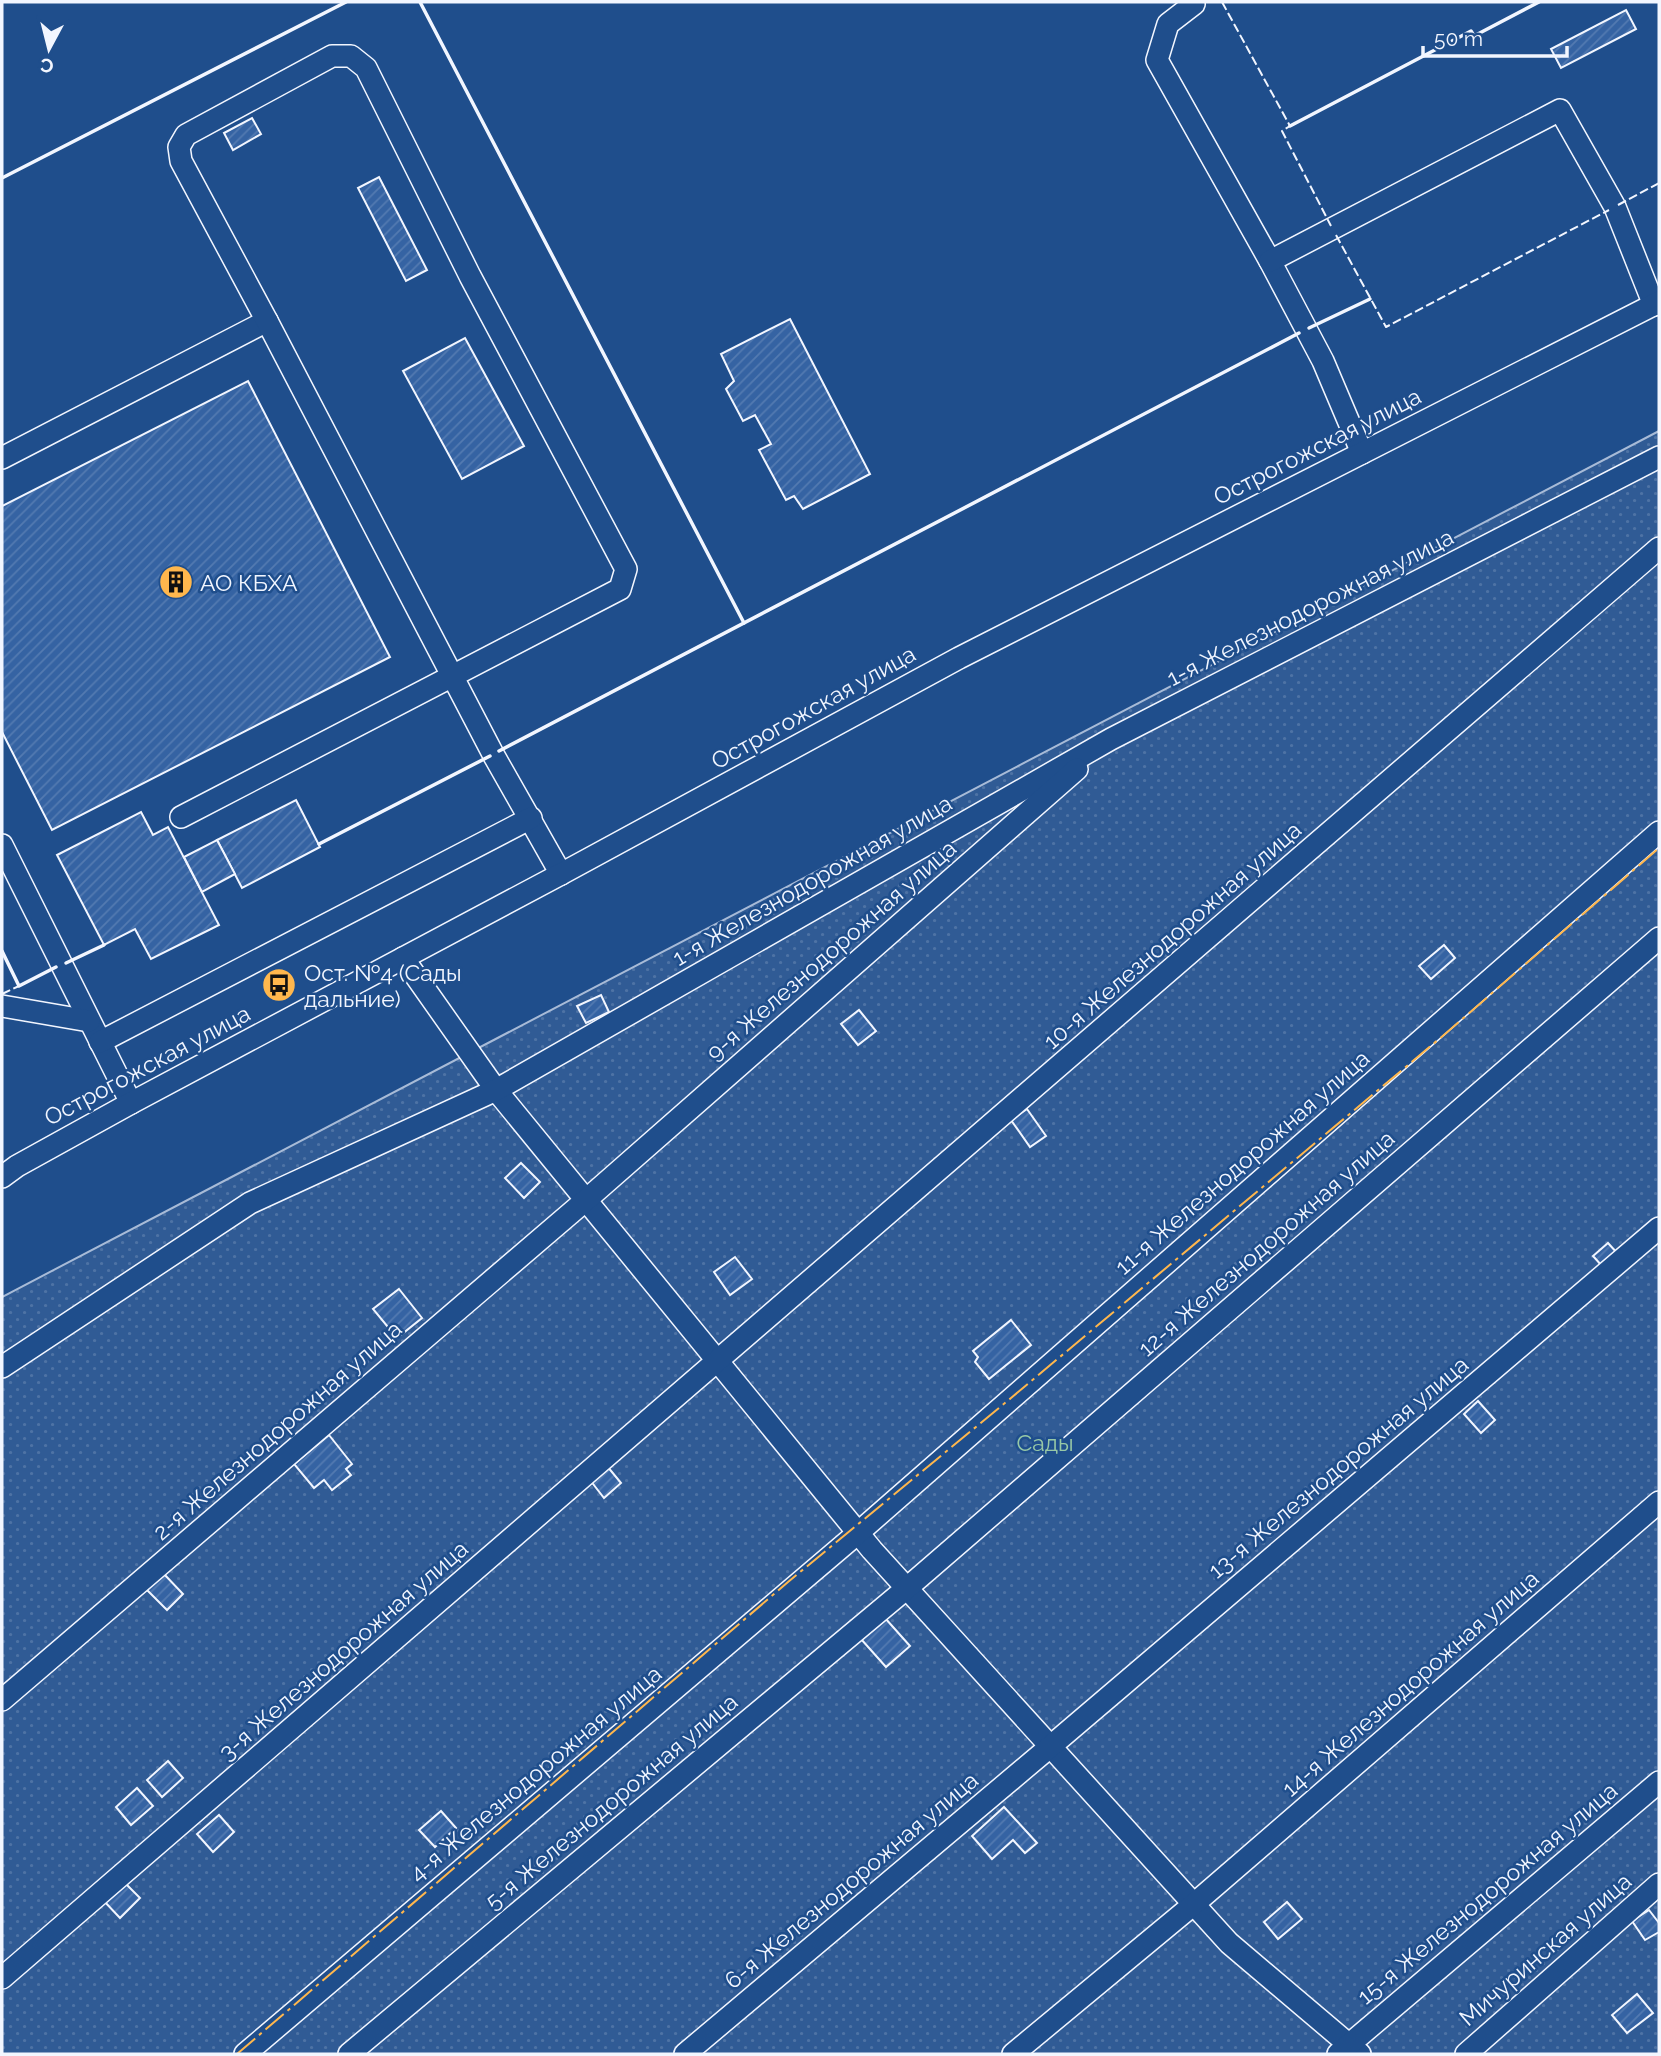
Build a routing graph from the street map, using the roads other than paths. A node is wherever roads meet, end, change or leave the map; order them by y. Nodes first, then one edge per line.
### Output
1 (1194, 2) edge
2 (1270, 261) junction
3 (1657, 303) edge
4 (267, 321) junction
5 (1362, 453) junction
6 (1659, 457) edge
7 (2, 458) edge
8 (1659, 548) edge
9 (453, 676) junction
10 (1111, 739) junction
11 (181, 817) dead end
12 (531, 818) junction
13 (1659, 832) edge
14 (2, 845) edge
15 (561, 874) junction
16 (10, 884) edge
17 (1659, 939) edge
18 (403, 958) junction
19 (2, 1006) edge
20 (89, 1021) junction
21 (100, 1042) junction
22 (496, 1090) junction
23 (131, 1103) junction
24 (2, 1177) edge
25 (586, 1200) junction
26 (1659, 1228) edge
27 (718, 1362) junction
28 (2, 1367) edge
29 (1659, 1502) edge
30 (859, 1532) junction
31 (907, 1588) junction
32 (2, 1700) edge
33 (1051, 1746) junction
34 (1659, 1782) edge
35 (1659, 1884) edge
36 (1194, 1904) junction
37 (2, 1978) edge
38 (1349, 2051) edge
39 (245, 2054) edge
40 (349, 2054) edge
41 (685, 2054) edge
42 (1013, 2054) edge
43 (1466, 2054) edge

1 - 2 street
2 - 3 street
2 - 5 street
3 - 5 street, Острогожская улица
4 - 7 street
4 - 9 street
4 - 9 street
5 - 15 street, Острогожская улица
6 - 10 street, 1-я Железнодорожная улица
8 - 27 street, 10-я Железнодорожная улица
9 - 11 street
9 - 12 street
10 - 22 street, 1-я Железнодорожная улица
10 - 25 street, 9-я Железнодорожная улица
12 - 15 street
12 - 21 street
13 - 30 street, 11-я Железнодорожная улица
14 - 16 street
15 - 18 street, Острогожская улица
16 - 20 street
17 - 31 street, 12-я Железнодорожная улица
18 - 22 street
18 - 23 street, Острогожская улица
19 - 20 street
20 - 21 street
21 - 23 street
22 - 25 street
22 - 28 street, 1-я Железнодорожная улица
23 - 24 street, Острогожская улица
25 - 27 street
25 - 32 street, 2-я Железнодорожная улица
26 - 33 street, 13-я Железнодорожная улица
27 - 30 street
27 - 37 street, 3-я Железнодорожная улица
29 - 36 street, 14-я Железнодорожная улица
30 - 31 street
30 - 39 street, 4-я Железнодорожная улица
31 - 33 street
31 - 40 street, 5-я Железнодорожная улица
33 - 36 street
33 - 41 street, 6-я Железнодорожная улица
34 - 38 street, 15-я Железнодорожная улица
35 - 43 street, Мичуринская улица
36 - 38 street
36 - 42 street, 14-я Железнодорожная улица

